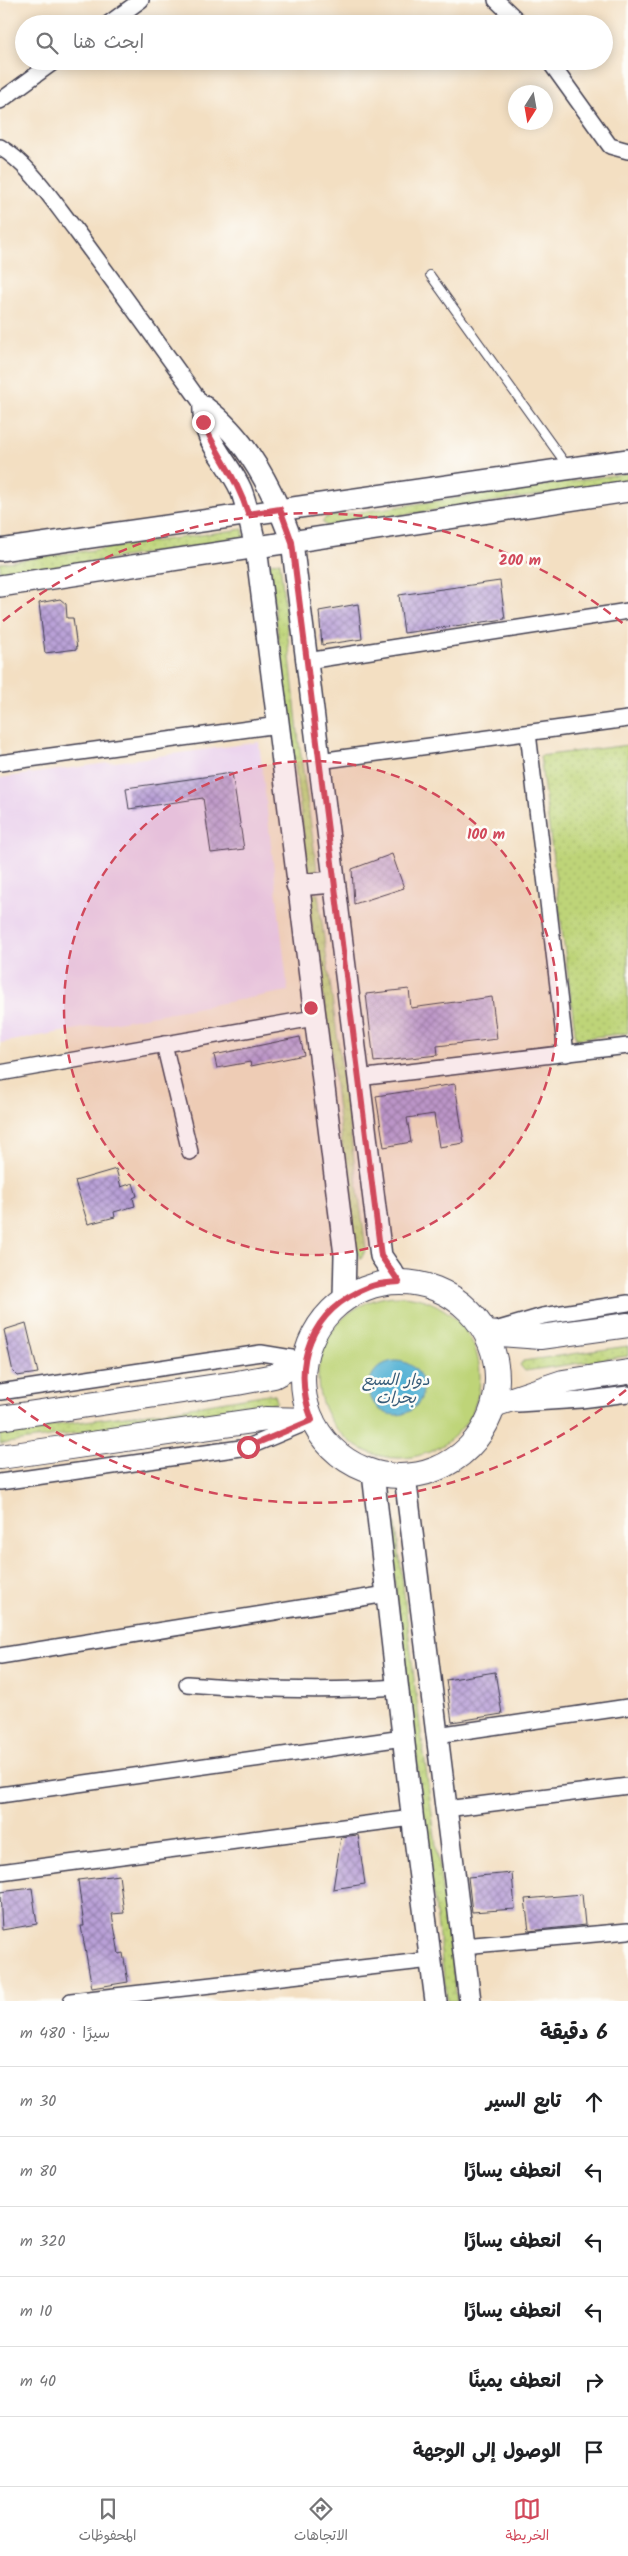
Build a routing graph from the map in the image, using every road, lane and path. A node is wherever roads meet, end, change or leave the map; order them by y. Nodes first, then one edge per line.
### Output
1 (141, 0) edge
2 (496, 0) edge
3 (120, 15) edge
4 (512, 15) edge
5 (43, 70) edge
6 (555, 70) edge
7 (0, 101) edge
8 (0, 147) edge
9 (628, 151) edge
10 (430, 275) dead end
11 (204, 406) junction
12 (628, 460) edge
13 (569, 469) junction
14 (628, 491) edge
15 (280, 509) junction
16 (248, 514) junction
17 (292, 542) junction
18 (256, 547) junction
19 (0, 550) edge
20 (0, 586) edge
21 (628, 611) edge
22 (307, 660) junction
23 (628, 719) edge
24 (278, 725) junction
25 (528, 733) junction
26 (319, 761) junction
27 (0, 763) edge
28 (334, 882) junction
29 (297, 885) junction
30 (314, 1018) junction
31 (164, 1044) junction
32 (628, 1046) edge
33 (566, 1054) junction
34 (0, 1074) edge
35 (358, 1078) junction
36 (190, 1152) dead end
37 (399, 1282) junction
38 (344, 1299) junction
39 (628, 1303) edge
40 (628, 1325) edge
41 (486, 1333) junction
42 (304, 1360) junction
43 (628, 1372) edge
44 (0, 1392) edge
45 (628, 1394) edge
46 (494, 1405) junction
47 (0, 1418) edge
48 (312, 1420) junction
49 (0, 1456) edge
50 (373, 1473) junction
51 (405, 1476) junction
52 (0, 1482) edge
53 (387, 1594) junction
54 (0, 1656) edge
55 (187, 1684) dead end
56 (397, 1687) junction
57 (628, 1707) edge
58 (437, 1734) junction
59 (403, 1738) junction
60 (628, 1786) edge
61 (0, 1795) edge
62 (446, 1809) junction
63 (412, 1818) junction
64 (0, 1872) edge
65 (628, 1931) edge
66 (463, 1946) junction
67 (431, 1960) junction
68 (71, 2001) edge
69 (436, 2001) edge
70 (470, 2001) edge

1 - 3 street
2 - 4 street
5 - 7 street
6 - 9 street
8 - 11 street
10 - 13 lane
11 - 15 main road
11 - 16 main road
12 - 13 main road
13 - 15 main road
14 - 17 main road
15 - 16 main road
15 - 17 main road
16 - 18 main road
16 - 19 main road
17 - 18 main road
17 - 22 main road
18 - 20 main road
18 - 24 main road
21 - 22 street
22 - 26 main road
23 - 25 street
24 - 27 street
24 - 29 main road
25 - 26 street
25 - 33 street
26 - 28 main road
28 - 29 main road
28 - 35 main road
29 - 30 main road
30 - 31 street
30 - 38 main road
31 - 34 street
31 - 36 street
32 - 33 street
33 - 35 street
35 - 37 main road
37 - 38 main road
37 - 41 main road
38 - 42 main road
39 - 41 street
40 - 41 main road
41 - 46 main road
42 - 44 street
42 - 47 main road
42 - 48 main road
43 - 46 main road
45 - 46 street
46 - 51 main road
48 - 49 main road
48 - 50 main road
48 - 52 street
50 - 51 main road
50 - 53 main road
51 - 58 main road
53 - 54 street
53 - 56 main road
55 - 56 street
56 - 59 main road
57 - 58 street
58 - 62 main road
59 - 61 street
59 - 63 main road
60 - 62 street
62 - 66 main road
63 - 64 street
63 - 67 main road
65 - 66 street
66 - 70 main road
67 - 68 street
67 - 69 main road

